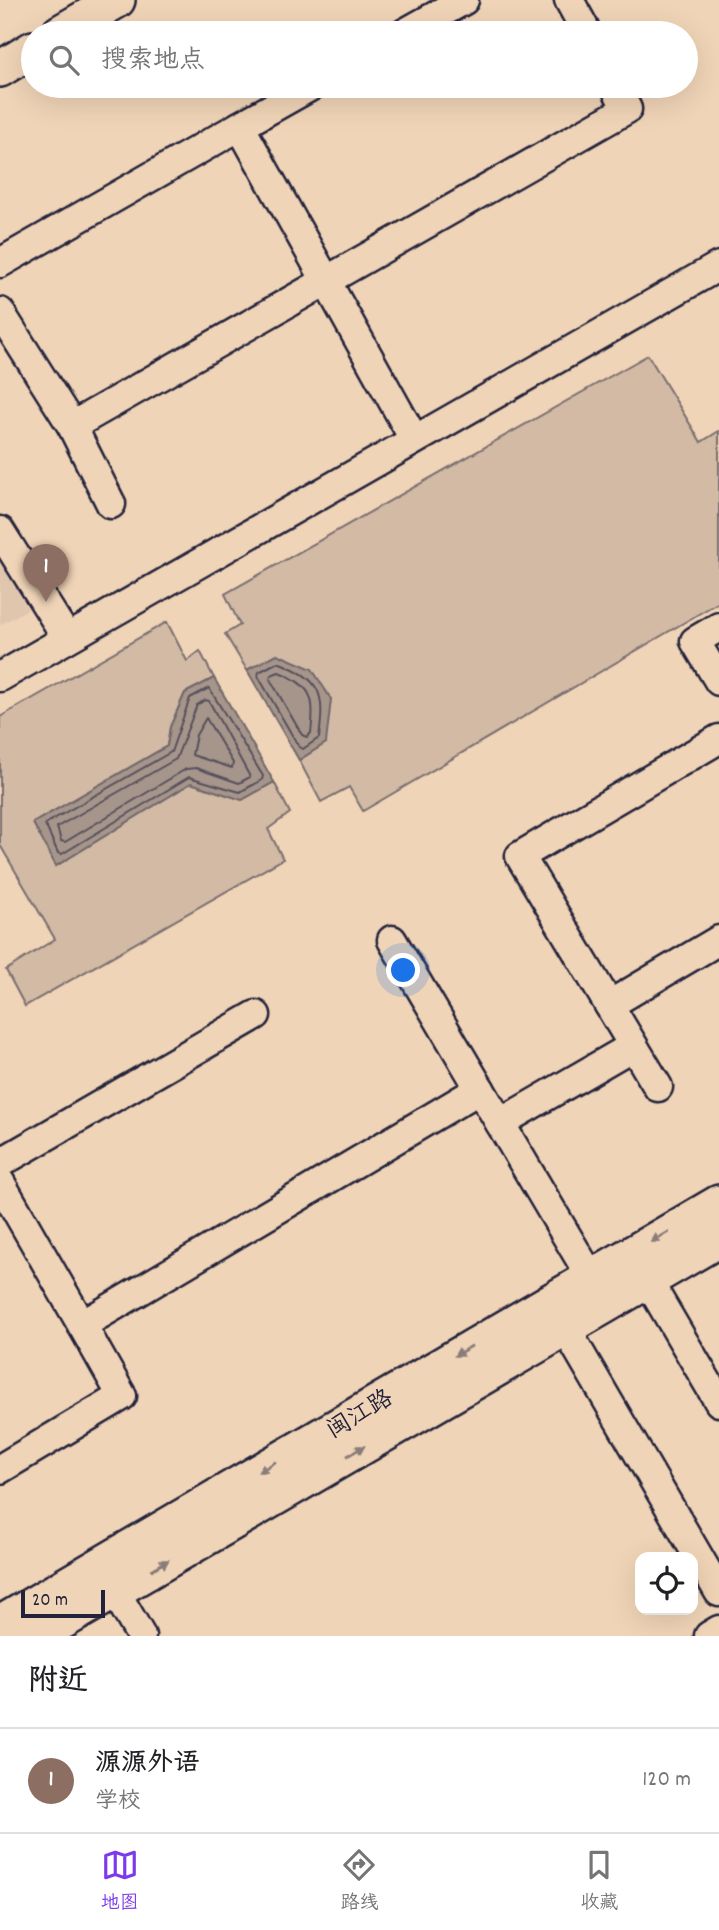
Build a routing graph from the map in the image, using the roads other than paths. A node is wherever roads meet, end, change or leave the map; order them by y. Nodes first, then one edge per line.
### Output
1 (117, 0) edge
2 (464, 0) edge
3 (569, 0) edge
4 (81, 21) edge
5 (426, 21) edge
6 (580, 21) edge
7 (21, 56) edge
8 (0, 69) edge
9 (290, 98) edge
10 (621, 98) edge
11 (240, 126) junction
12 (0, 263) edge
13 (719, 265) edge
14 (327, 282) junction
15 (0, 312) edge
16 (72, 426) junction
17 (415, 439) junction
18 (111, 504) dead end
19 (0, 531) edge
20 (719, 627) edge
21 (66, 638) junction
22 (0, 677) edge
23 (719, 681) edge
24 (719, 739) edge
25 (392, 940) dead end
26 (719, 940) edge
27 (609, 1005) junction
28 (256, 1015) dead end
29 (633, 1046) junction
30 (658, 1087) dead end
31 (480, 1088) junction
32 (500, 1123) junction
33 (0, 1163) edge
34 (0, 1182) edge
35 (719, 1203) edge
36 (719, 1240) edge
37 (648, 1281) junction
38 (599, 1291) junction
39 (82, 1325) junction
40 (566, 1329) junction
41 (719, 1402) edge
42 (0, 1469) edge
43 (115, 1591) junction
44 (719, 1592) edge
45 (0, 1625) edge
46 (719, 1630) edge
47 (37, 1636) edge
48 (141, 1636) edge
49 (709, 1636) edge

1 - 4 main road
2 - 5 lane
3 - 6 lane
7 - 8 main road
9 - 11 lane
10 - 14 lane
11 - 12 lane
11 - 14 lane
13 - 17 lane
14 - 16 lane
14 - 17 lane
15 - 16 lane
16 - 18 lane
17 - 21 lane
19 - 21 lane
20 - 23 lane
21 - 22 lane
24 - 27 lane
25 - 31 lane
26 - 27 lane
27 - 29 lane
28 - 33 lane
29 - 30 lane
29 - 32 lane
31 - 32 lane
31 - 39 lane
32 - 38 lane
34 - 39 lane
35 -> 38 main road, 闽江路
36 - 37 main road, 闽江路
37 - 38 main road, 闽江路
37 - 41 lane
38 - 40 main road, 闽江路
38 -> 45 main road, 闽江路
39 - 42 lane
43 -> 40 main road, 闽江路
40 - 44 lane
43 - 47 main road, 闽江路
43 - 48 lane
46 - 49 lane

